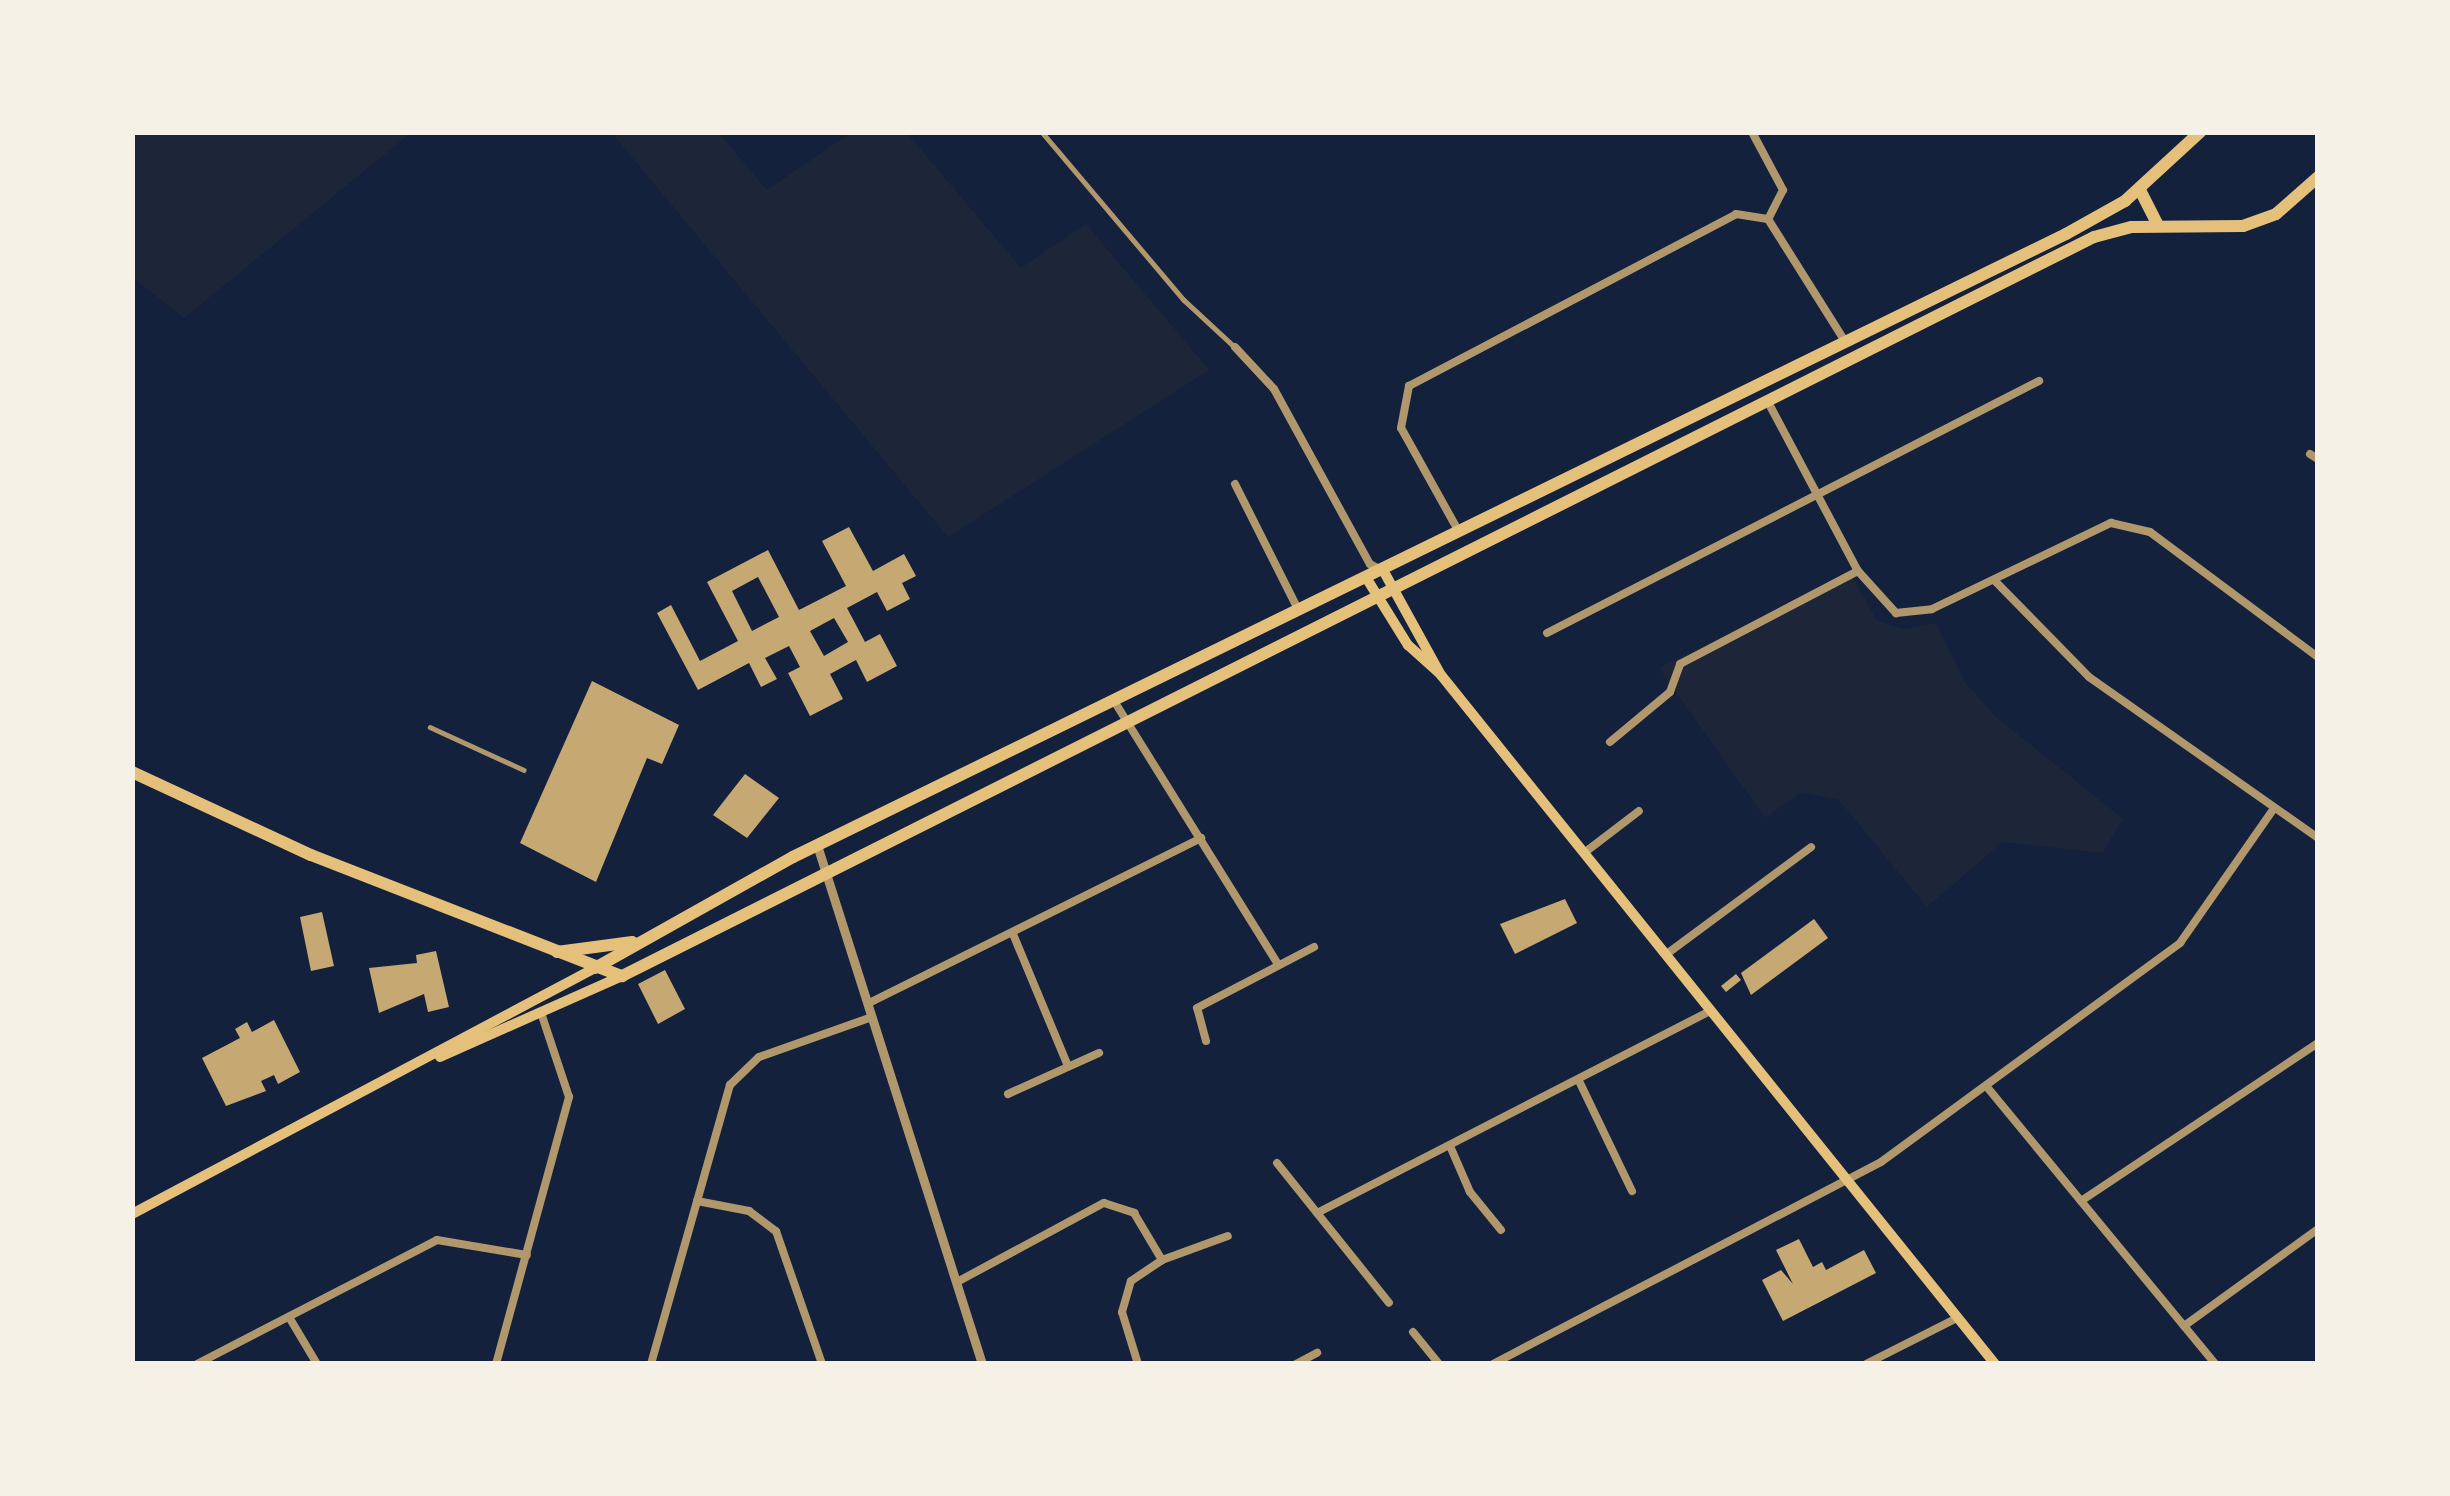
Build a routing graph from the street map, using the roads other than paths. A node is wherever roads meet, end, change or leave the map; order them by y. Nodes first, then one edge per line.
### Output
1 (1042, 132) edge
2 (1753, 132) edge
3 (2200, 132) edge
4 (2318, 177) edge
5 (2140, 190) junction
6 (1768, 219) junction
7 (2158, 225) junction
8 (1846, 343) junction
9 (1235, 347) joint
10 (2038, 381) dead end
11 (1768, 401) junction
12 (1235, 484) dead end
13 (1820, 496) junction
14 (1459, 533) junction
15 (1373, 571) junction
16 (1858, 571) junction
17 (1996, 582) junction
18 (1393, 590) junction
19 (1377, 598) junction
20 (1300, 612) junction
21 (1547, 633) dead end
22 (2318, 657) edge
23 (1442, 675) junction
24 (1116, 704) junction
25 (1126, 720) junction
26 (430, 727) dead end
27 (1610, 742) dead end
28 (524, 770) dead end
29 (132, 772) edge
30 (1639, 811) dead end
31 (2272, 811) junction
32 (1201, 838) junction
33 (2318, 838) edge
34 (817, 845) junction
35 (1811, 847) dead end
36 (1584, 853) junction
37 (828, 870) junction
38 (1013, 934) junction
39 (639, 941) junction
40 (1314, 947) dead end
41 (556, 952) junction
42 (1668, 953) junction
43 (1278, 964) junction
44 (595, 968) junction
45 (622, 976) junction
46 (869, 1003) junction
47 (1713, 1010) junction
48 (542, 1016) junction
49 (874, 1017) junction
50 (1206, 1041) dead end
51 (2318, 1043) edge
52 (1099, 1053) dead end
53 (439, 1057) junction
54 (1068, 1066) junction
55 (1580, 1083) junction
56 (1987, 1087) junction
57 (1008, 1094) dead end
58 (1450, 1147) junction
59 (1277, 1163) dead end
60 (1852, 1182) junction
61 (1632, 1191) dead end
62 (697, 1202) junction
63 (2081, 1202) junction
64 (1316, 1213) junction
65 (132, 1214) edge
66 (2318, 1229) edge
67 (1501, 1230) dead end
68 (1228, 1235) dead end
69 (527, 1255) junction
70 (1162, 1260) junction
71 (957, 1282) junction
72 (1390, 1303) dead end
73 (290, 1316) junction
74 (1957, 1318) junction
75 (2184, 1326) junction
76 (1413, 1332) dead end
77 (1317, 1353) dead end
78 (197, 1364) edge
79 (317, 1364) edge
80 (496, 1364) edge
81 (651, 1364) edge
82 (822, 1364) edge
83 (982, 1364) edge
84 (1138, 1364) edge
85 (1296, 1364) edge
86 (1439, 1364) edge
87 (1493, 1364) edge
88 (1866, 1364) edge
89 (1995, 1364) edge
90 (2215, 1364) edge

1 - 9 lane
2 - 6 street
3 - 5 main road
4 - 7 main road
5 - 7 main road
5 - 8 main road
6 - 8 street
6 - 14 street
7 - 11 main road
8 - 14 main road
9 - 15 street
10 - 13 street
11 - 13 street
11 - 18 main road
12 - 20 street
13 - 16 street
13 - 21 street
14 - 15 main road
15 - 18 main road
15 - 19 main road
15 - 20 main road
16 - 17 street
16 - 27 street
17 - 22 street
17 - 31 street
18 - 19 main road
18 - 23 main road
19 - 23 main road
19 - 25 main road
20 - 24 main road
23 - 36 main road
24 - 25 street
24 - 34 main road
25 - 32 street
25 - 37 main road
26 - 28 lane
29 - 41 main road
30 - 36 street
31 - 33 street
31 - 56 street
32 - 38 street
32 - 43 street
34 - 37 street
34 - 39 main road
35 - 42 street
36 - 42 main road
37 - 45 main road
37 - 46 street
38 - 46 street
38 - 54 street
39 - 41 main road
39 - 44 main road
40 - 43 street
41 - 44 main road
42 - 47 main road
43 - 50 street
44 - 45 main road
44 - 53 main road
45 - 48 main road
46 - 49 street
47 - 55 street
47 - 60 main road
48 - 53 main road
48 - 69 street
49 - 62 street
49 - 71 street
51 - 63 street
52 - 54 street
53 - 65 main road
54 - 57 street
55 - 58 street
55 - 61 street
56 - 60 street
56 - 63 street
58 - 64 street
58 - 67 street
59 - 64 street
60 - 74 main road
60 - 87 street
62 - 81 street
62 - 82 street
63 - 75 street
64 - 72 street
66 - 75 street
68 - 70 street
69 - 73 street
69 - 80 street
70 - 71 street
70 - 84 street
71 - 83 street
73 - 78 street
73 - 79 street
74 - 88 street
74 - 89 main road
75 - 90 street
76 - 86 street
77 - 85 street

